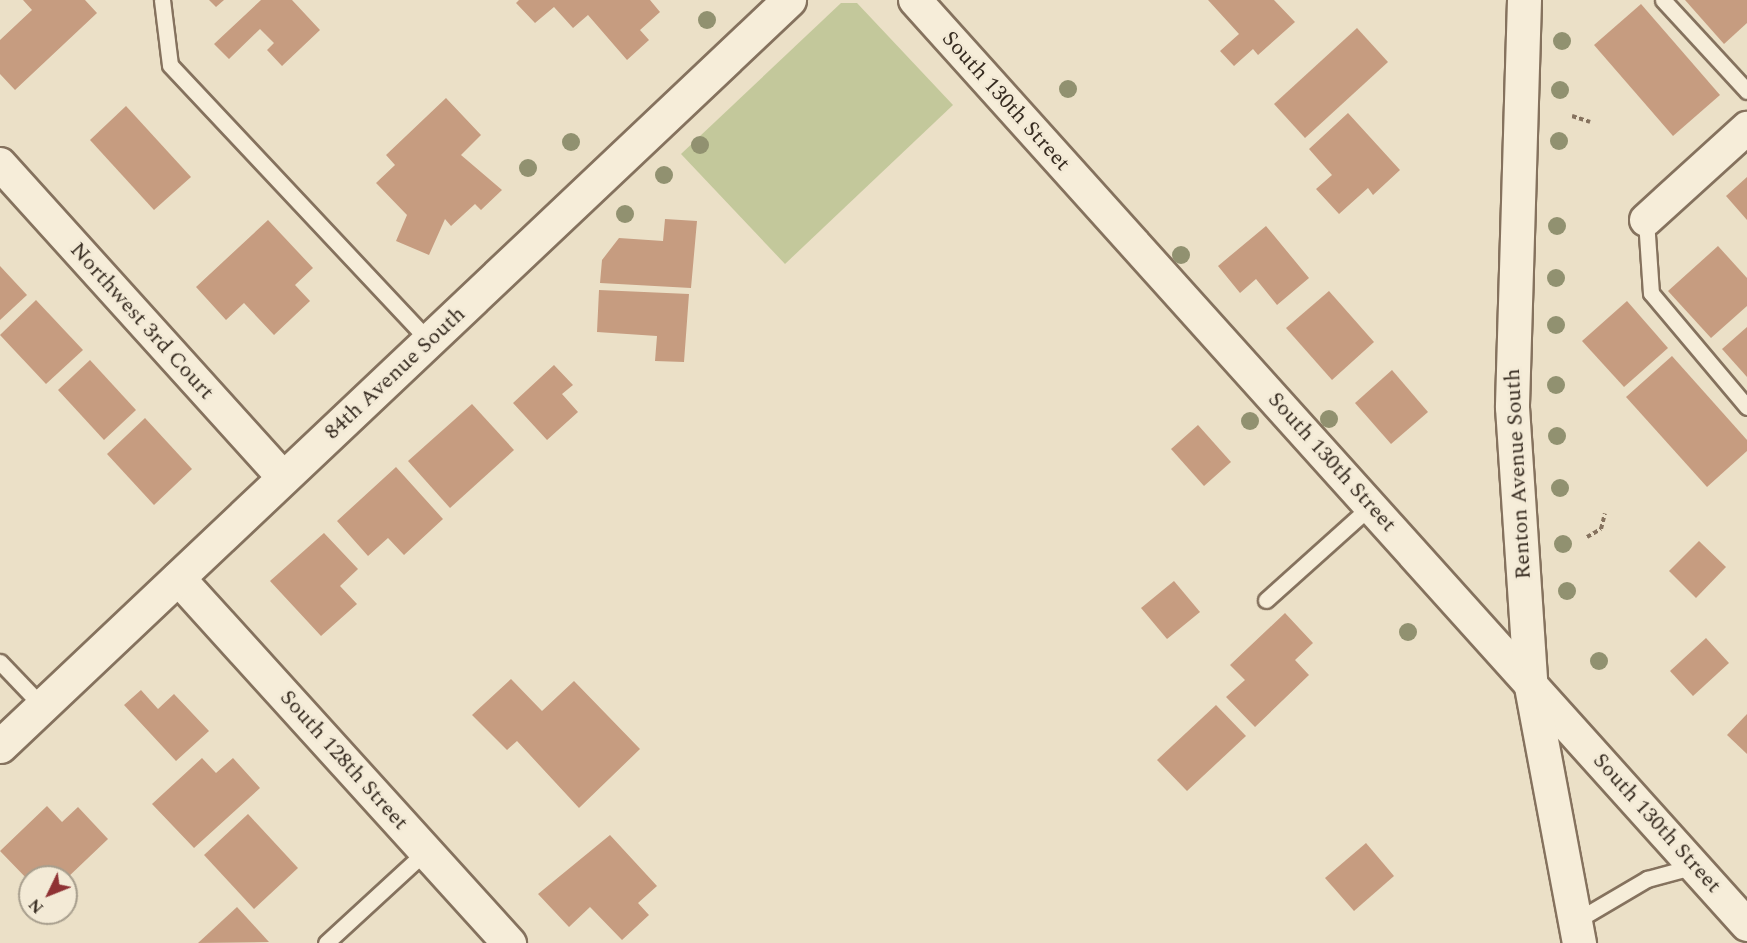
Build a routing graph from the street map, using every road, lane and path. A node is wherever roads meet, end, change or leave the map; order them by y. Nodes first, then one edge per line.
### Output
1 (162, 0) edge
2 (915, 0) edge
3 (1524, 0) edge
4 (1663, 0) edge
5 (778, 4) edge
6 (1747, 91) edge
7 (1572, 116) dead end
8 (1590, 122) dead end
9 (1747, 128) edge
10 (0, 164) edge
11 (1646, 220) joint
12 (429, 341) junction
13 (1747, 407) edge
14 (284, 478) junction
15 (1372, 506) junction
16 (1605, 513) dead end
17 (1587, 537) dead end
18 (178, 578) junction
19 (1266, 600) dead end
20 (0, 662) edge
21 (1530, 681) junction
22 (42, 706) junction
23 (0, 746) edge
24 (426, 851) junction
25 (1695, 866) junction
26 (1747, 925) edge
27 (1576, 932) edge
28 (326, 943) edge
29 (509, 943) edge

1 - 12 lane
2 - 15 street, South 130th Street
3 - 21 street, Renton Avenue South
4 - 6 lane
5 - 12 street, 84th Avenue South
7 - 8 path
9 - 11 street
10 - 14 street, Northwest 3rd Court
11 - 13 lane
12 - 14 street, 84th Avenue South
14 - 18 street, 84th Avenue South
15 - 19 lane
15 - 21 street, South 130th Street
16 - 17 path
18 - 22 street, 84th Avenue South
18 - 24 street, South 128th Street
20 - 22 lane
21 - 25 street, South 130th Street
21 - 27 street, Renton Avenue South
22 - 23 street, 84th Avenue South
24 - 28 lane
24 - 29 street, South 128th Street
25 - 26 street, South 130th Street
25 - 27 lane

